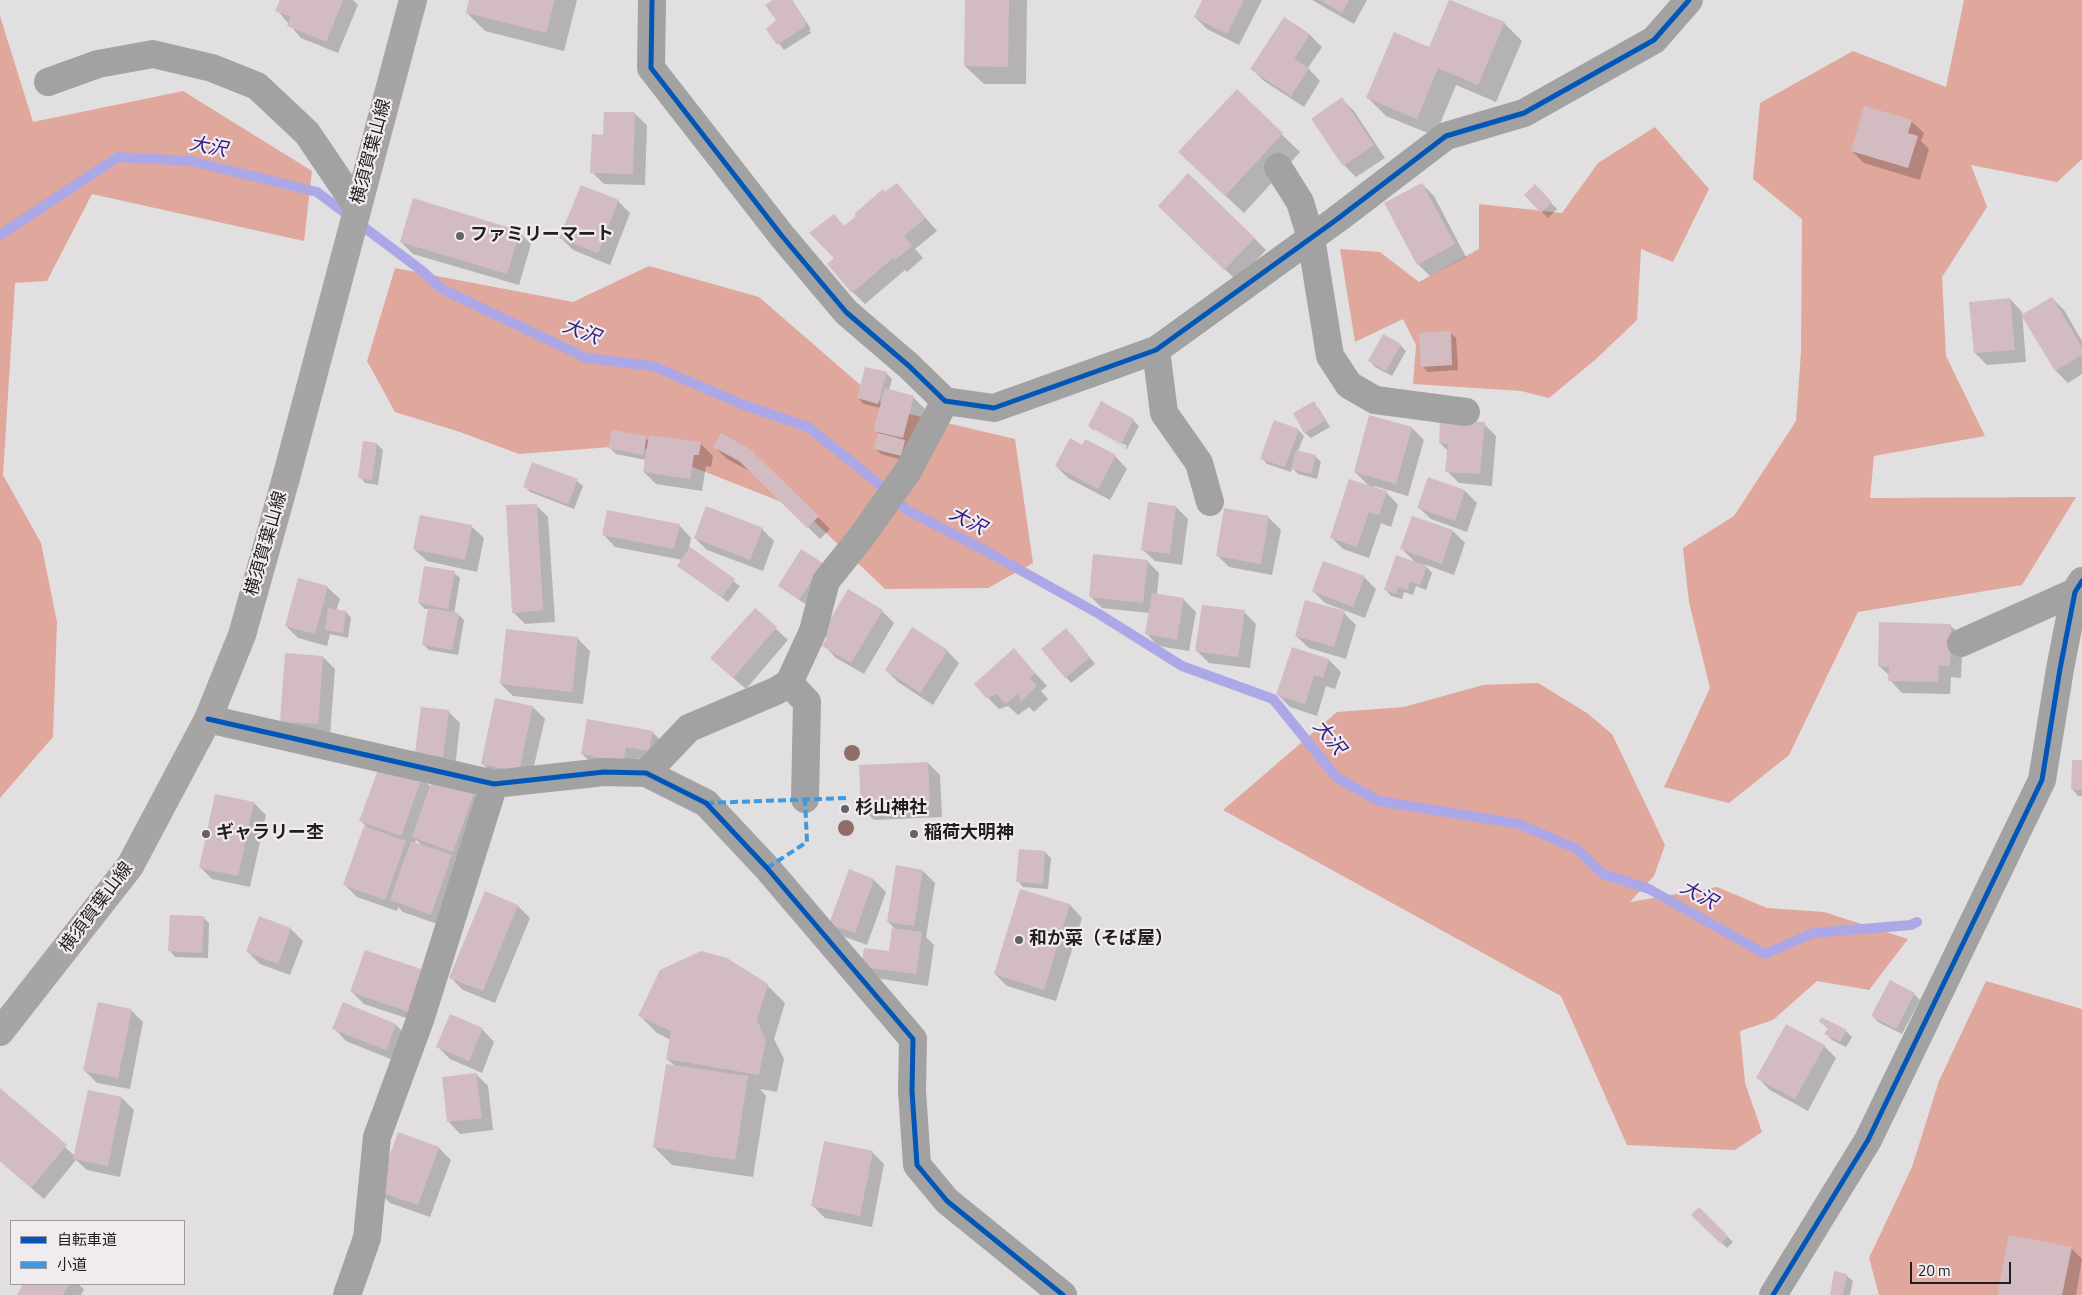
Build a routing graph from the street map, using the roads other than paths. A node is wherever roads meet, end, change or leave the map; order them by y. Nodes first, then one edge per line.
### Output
1 (413, 0) edge
2 (652, 0) edge
3 (1689, 0) edge
4 (48, 82) dead end
5 (1278, 167) dead end
6 (357, 207) junction
7 (1311, 238) junction
8 (1156, 350) junction
9 (945, 402) junction
10 (1466, 412) dead end
11 (1210, 502) dead end
12 (2078, 587) edge
13 (1961, 643) dead end
14 (789, 683) junction
15 (208, 719) junction
16 (646, 773) junction
17 (494, 784) junction
18 (805, 799) dead end
19 (0, 1032) edge
20 (347, 1295) edge
21 (1063, 1295) edge
22 (1773, 1295) edge

1 - 6 main road, 横須賀葉山線
2 - 9 street
3 - 7 street
4 - 6 street
5 - 7 street
6 - 15 main road, 横須賀葉山線
7 - 8 street
7 - 10 street
8 - 9 street
8 - 11 street
9 - 14 street
12 - 13 street
12 - 22 street
14 - 16 street
14 - 18 street
15 - 17 street
15 - 19 main road, 横須賀葉山線
16 - 17 street
16 - 21 street
17 - 20 street

